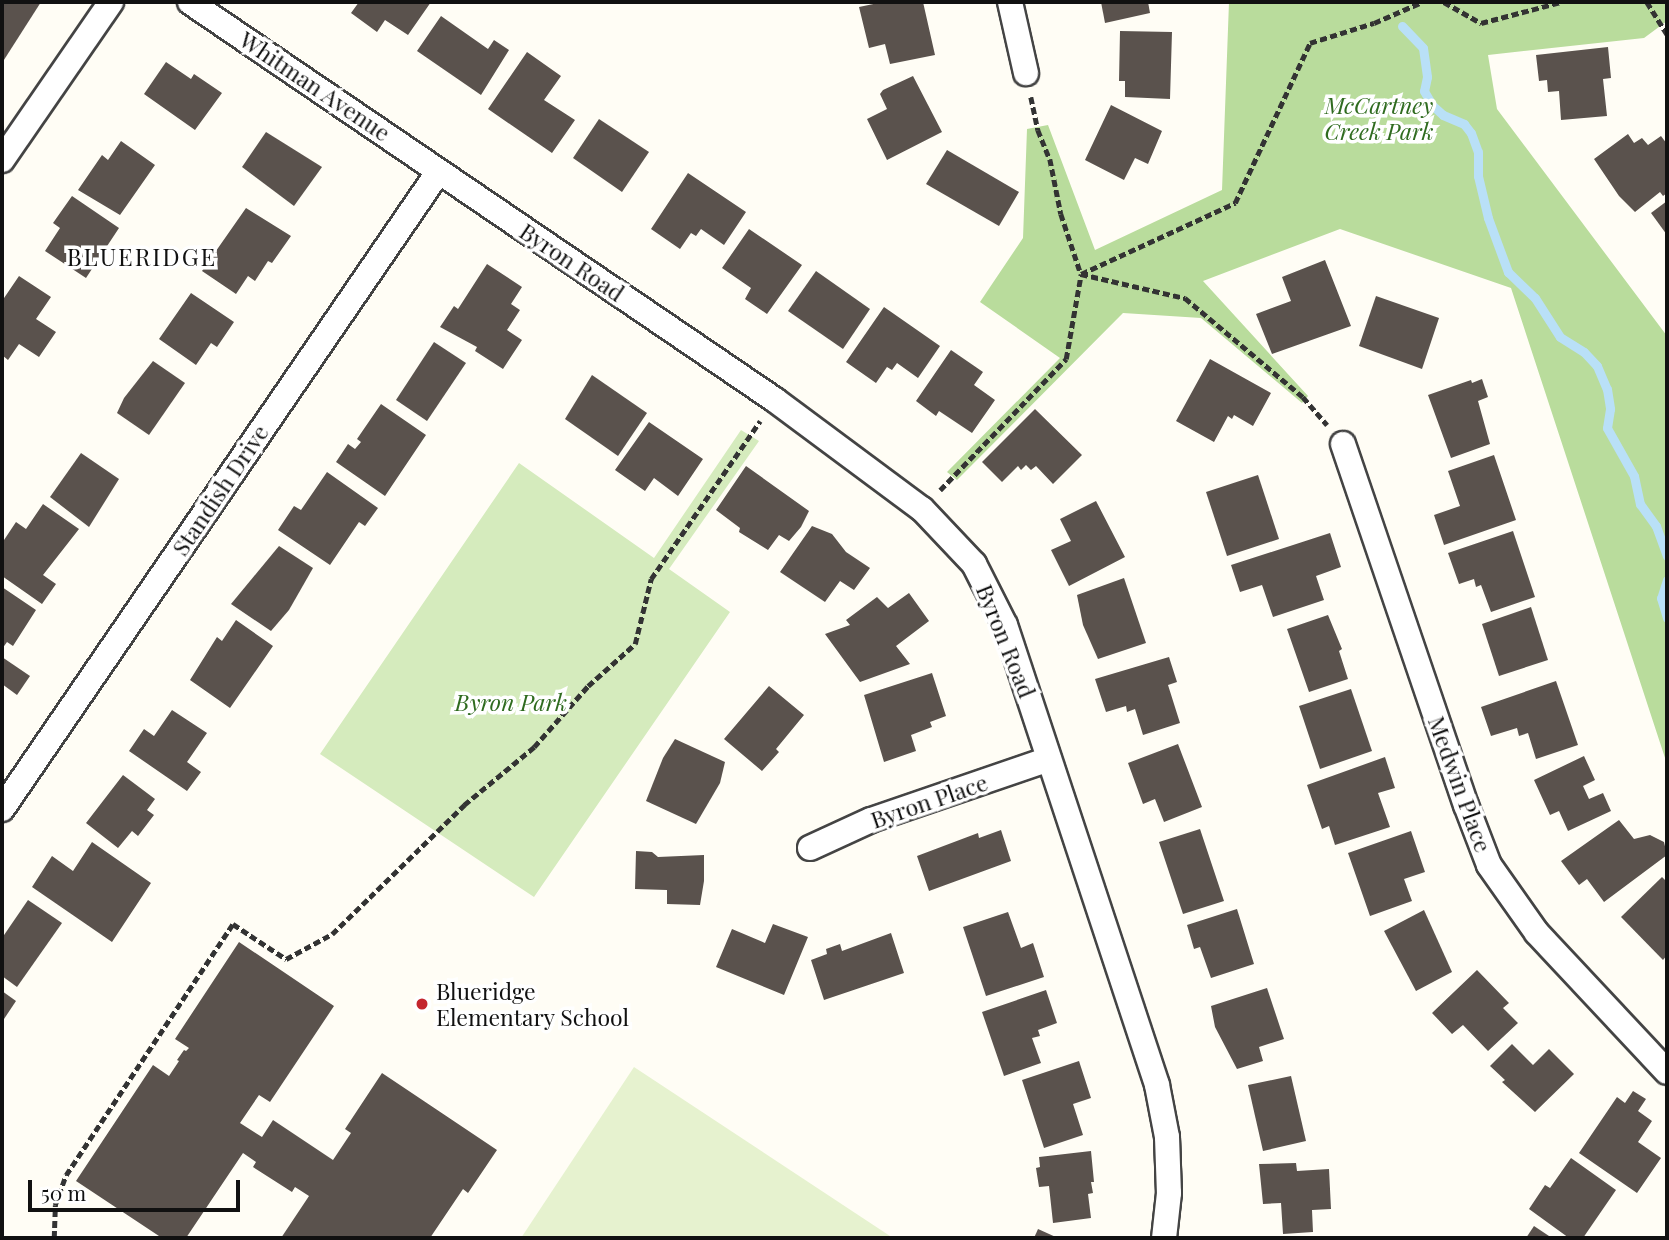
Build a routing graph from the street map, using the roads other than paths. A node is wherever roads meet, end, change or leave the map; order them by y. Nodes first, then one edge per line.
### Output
1 (111, 2) edge
2 (190, 2) edge
3 (1010, 2) edge
4 (1026, 73) road end
5 (2, 160) edge
6 (439, 171) junction
7 (1343, 444) road end
8 (1049, 759) junction
9 (2, 809) edge
10 (810, 848) dead end
11 (1667, 1072) edge
12 (1164, 1238) edge

1 - 5 street
2 - 6 street, Whitman Avenue
3 - 4 street
6 - 8 street, Byron Road
6 - 9 street, Standish Drive
7 - 11 street, Medwin Place
8 - 10 street, Byron Place
8 - 12 street, Byron Road

